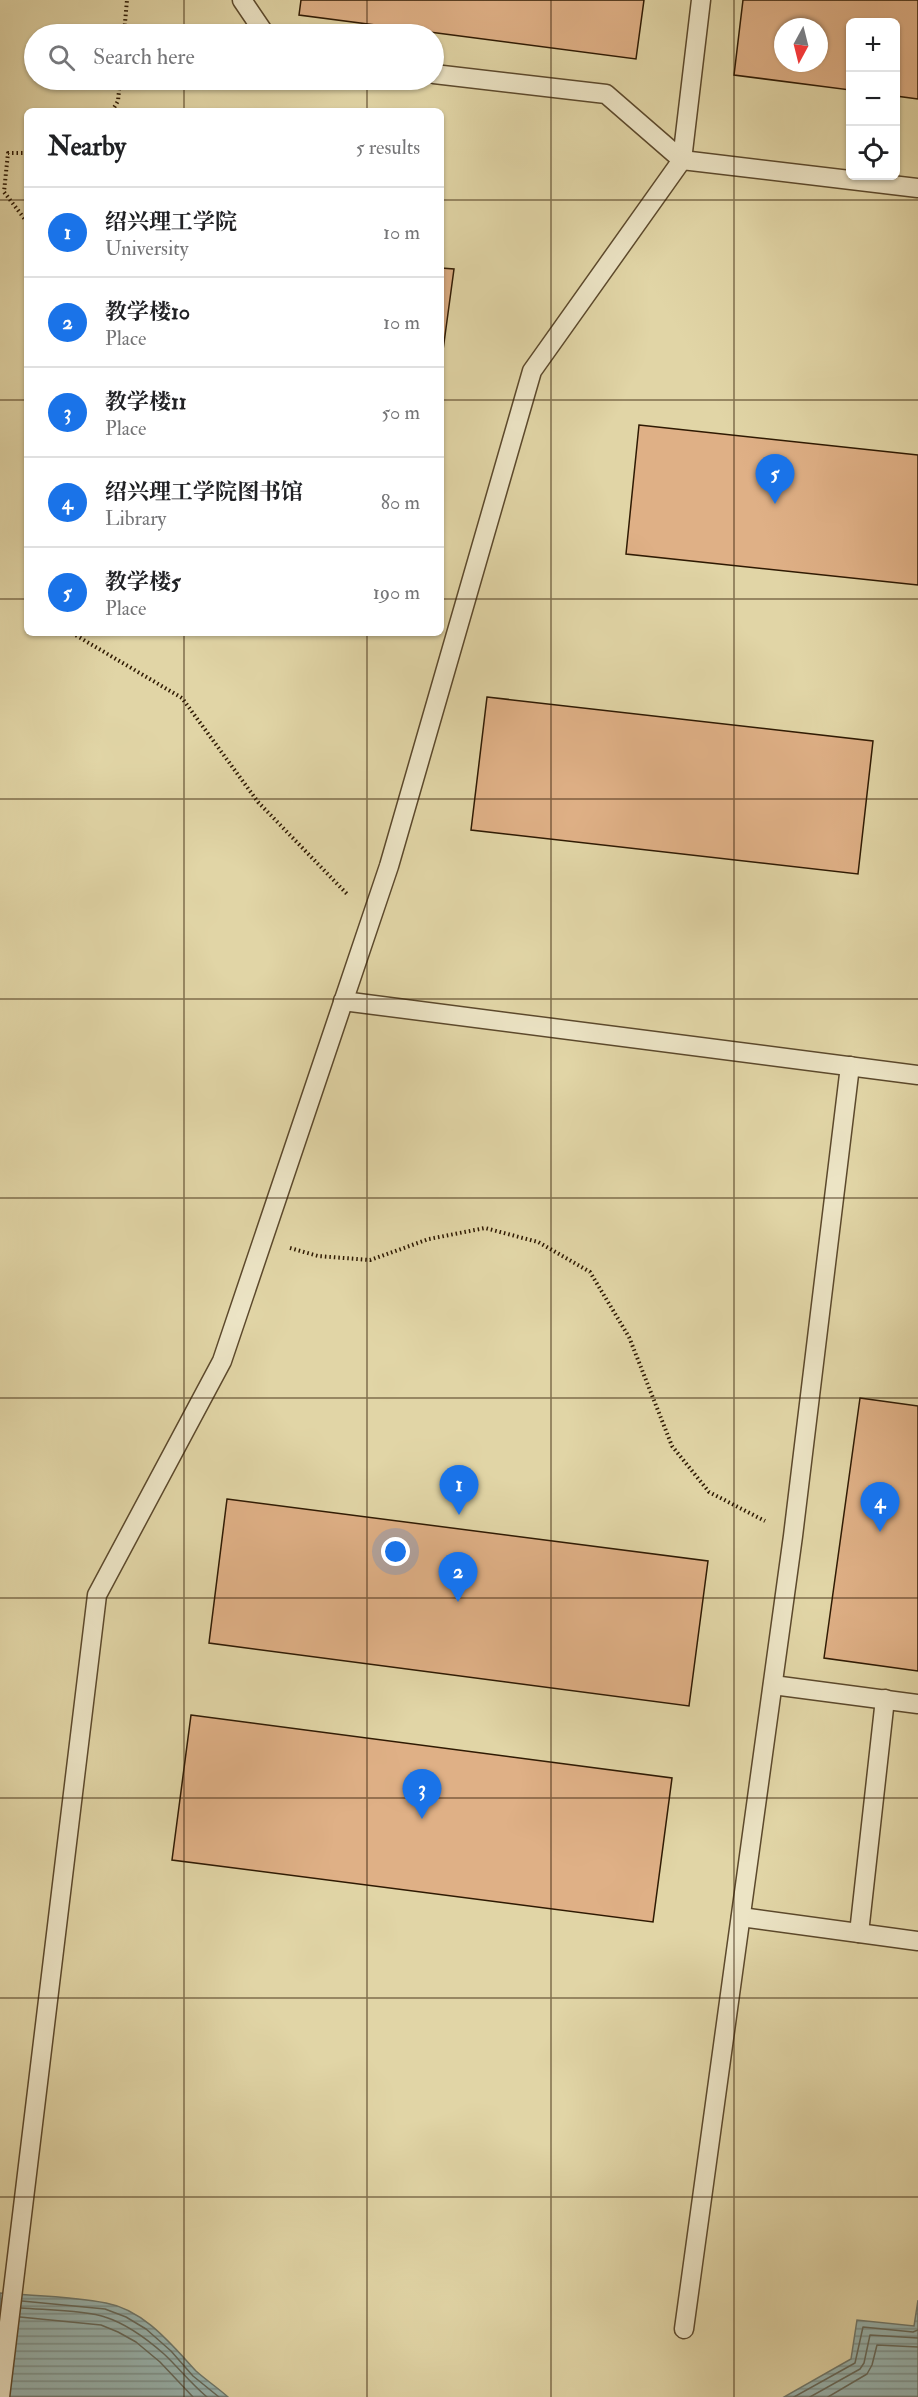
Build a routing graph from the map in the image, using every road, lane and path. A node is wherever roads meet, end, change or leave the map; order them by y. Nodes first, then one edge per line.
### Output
1 (127, 0) edge
2 (242, 0) edge
3 (701, 0) edge
4 (125, 24) edge
5 (258, 24) edge
6 (444, 75) edge
7 (119, 90) edge
8 (114, 108) edge
9 (24, 153) edge
10 (682, 160) junction
11 (918, 188) edge
12 (24, 218) edge
13 (77, 636) edge
14 (371, 918) junction
15 (343, 1001) junction
16 (850, 1066) junction
17 (918, 1075) edge
18 (263, 1240) junction
19 (793, 1536) junction
20 (773, 1685) junction
21 (885, 1699) junction
22 (918, 1704) edge
23 (741, 1917) junction
24 (859, 1933) junction
25 (918, 1941) edge
26 (684, 2329) dead end
27 (0, 2397) edge

1 - 4 path
2 - 5 lane
3 - 10 lane
6 - 10 lane
7 - 8 path
9 - 12 path
10 - 11 lane
10 - 14 lane
13 - 14 path
14 - 15 lane
15 - 16 lane
15 - 18 lane
16 - 17 lane
16 - 19 lane
18 - 19 path
18 - 27 lane
19 - 20 lane
20 - 21 lane
20 - 23 lane
21 - 22 lane
21 - 24 lane
23 - 24 lane
23 - 26 lane
24 - 25 lane

